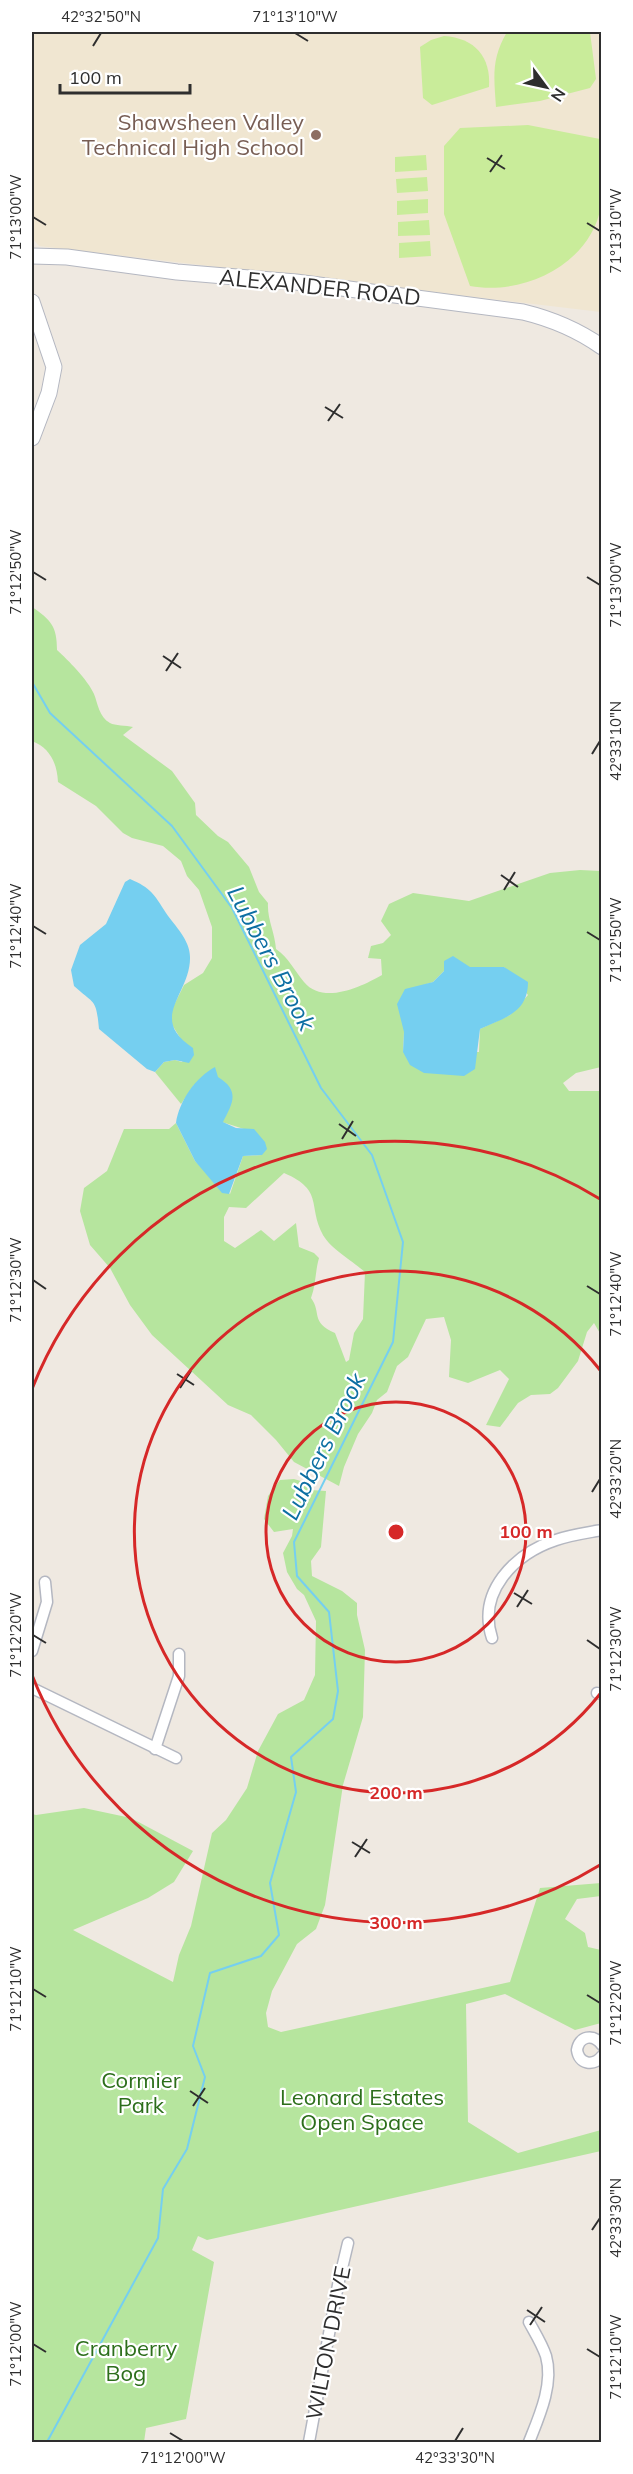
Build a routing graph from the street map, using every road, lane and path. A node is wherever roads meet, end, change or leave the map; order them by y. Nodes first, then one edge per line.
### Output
1 (32, 256) edge
2 (32, 302) edge
3 (602, 347) edge
4 (32, 438) edge
5 (602, 1530) edge
6 (45, 1582) dead end
7 (492, 1638) dead end
8 (32, 1652) edge
9 (179, 1654) dead end
10 (32, 1688) edge
11 (155, 1749) junction
12 (176, 1758) dead end
13 (601, 2041) edge
14 (602, 2056) edge
15 (348, 2243) dead end
16 (529, 2322) dead end
17 (309, 2442) edge
18 (529, 2442) edge

1 - 3 street, ALEXANDER ROAD
2 - 4 street
5 - 7 street
6 - 8 street
9 - 11 street
10 - 11 street
11 - 12 street
13 - 14 street
15 - 17 street, WILTON DRIVE
16 - 18 street

